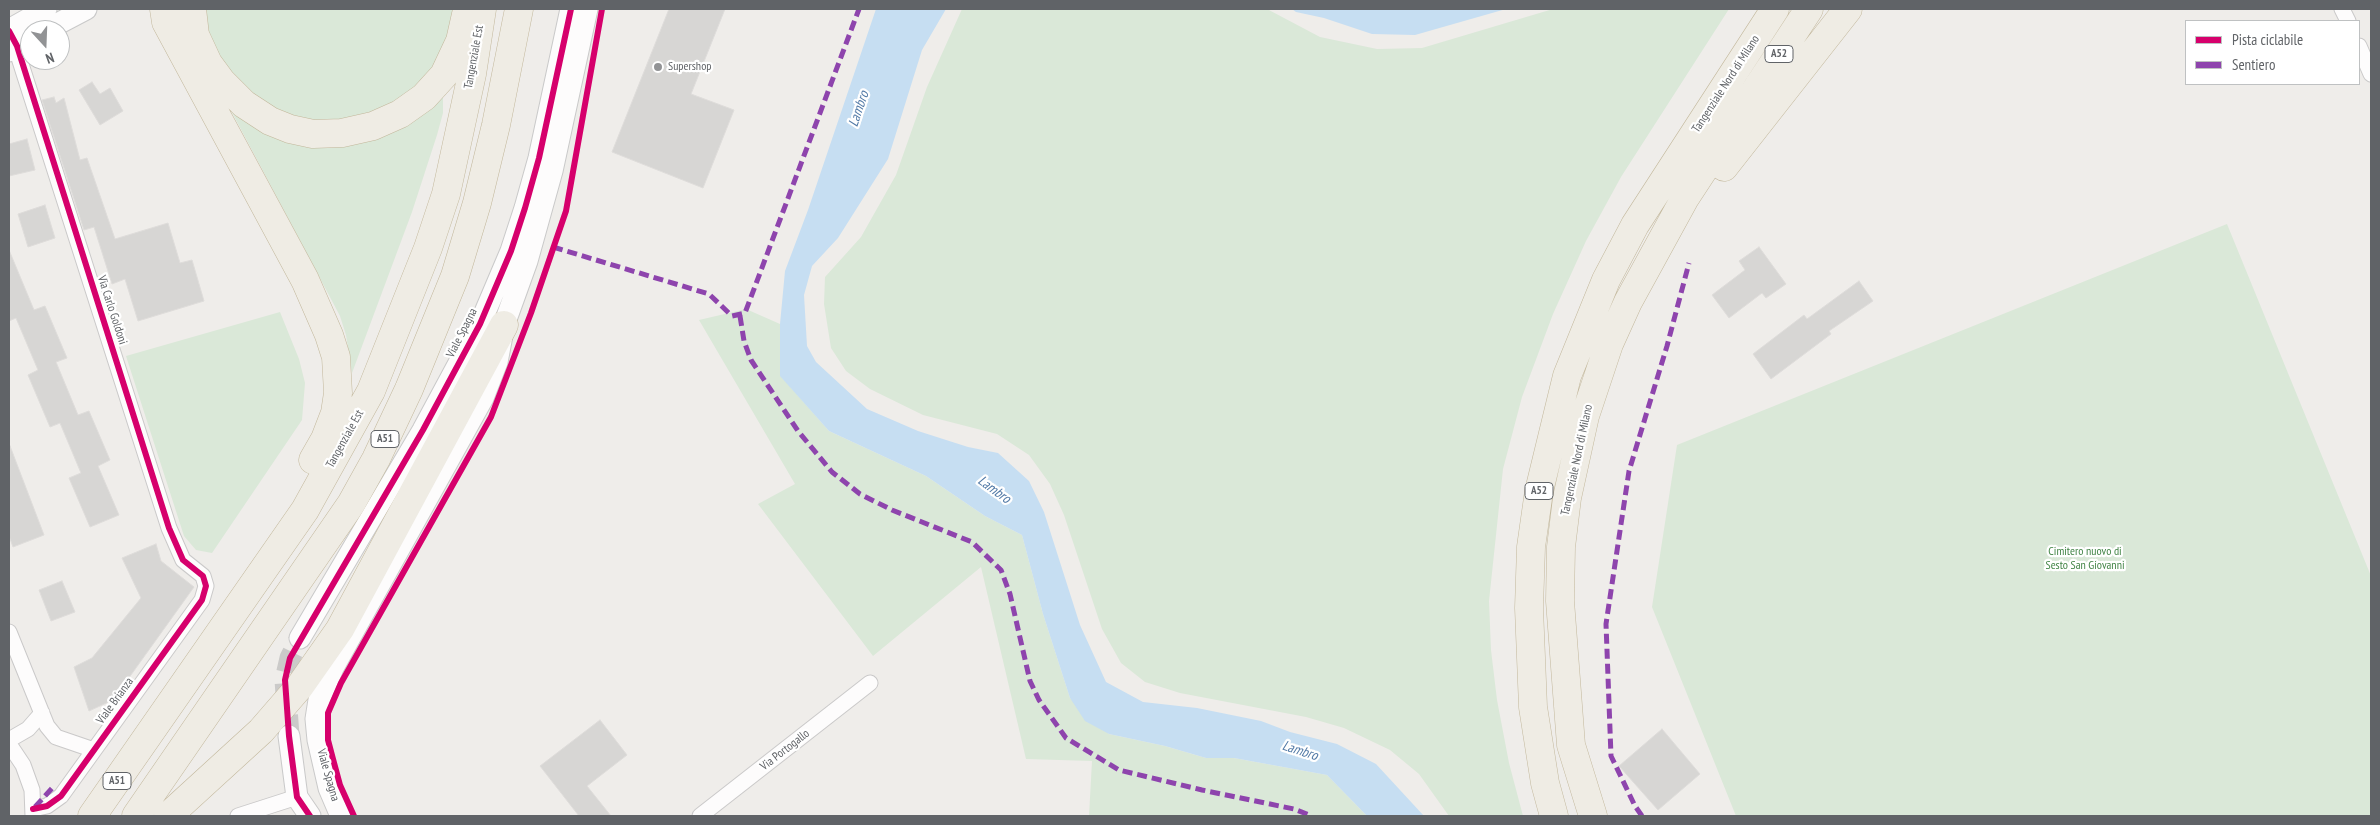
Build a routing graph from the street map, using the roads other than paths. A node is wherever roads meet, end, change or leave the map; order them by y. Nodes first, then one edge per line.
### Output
1 (46, 9) edge
2 (86, 9) edge
3 (192, 9) edge
4 (467, 9) edge
5 (482, 9) edge
6 (518, 9) edge
7 (571, 9) edge
8 (587, 9) edge
9 (1762, 9) edge
10 (1774, 9) edge
11 (1809, 9) edge
12 (1848, 9) edge
13 (158, 13) edge
14 (65, 20) edge
15 (15, 40) edge
16 (2360, 48) edge
17 (2371, 74) edge
18 (1723, 87) junction
19 (1759, 103) junction
20 (504, 325) junction
21 (206, 586) joint
22 (9, 632) edge
23 (300, 638) tunnel mouth
24 (870, 683) dead end
25 (42, 713) junction
26 (289, 736) tunnel mouth
27 (9, 742) edge
28 (142, 746) junction
29 (94, 750) junction
30 (329, 788) junction
31 (297, 797) junction
32 (33, 812) edge
33 (92, 816) edge
34 (136, 816) edge
35 (168, 816) edge
36 (238, 816) edge
37 (310, 816) edge
38 (341, 816) edge
39 (700, 816) edge
40 (1554, 816) edge
41 (1593, 816) edge

1 - 15 street
2 - 14 street
3 - 4 highway
5 - 28 highway, Tangenziale Est / A51
6 - 34 highway, A51
7 - 23 street, Viale Spagna
8 - 20 street, Viale Spagna
9 - 18 highway
10 - 18 highway, Tangenziale Nord di Milano / A52
11 - 19 highway, A52
12 - 19 highway
13 - 28 highway
15 - 21 street, Via Carlo Goldoni
16 - 17 street
18 - 40 highway, Tangenziale Nord di Milano / A52
19 - 41 highway, Tangenziale Nord di Milano / A52
20 - 30 street, Viale Spagna
20 - 35 highway
21 - 29 street, Viale Brianza
22 - 25 street
24 - 39 street, Via Portogallo
25 - 27 street
25 - 29 street
26 - 31 street
27 - 32 street
28 - 33 highway, Tangenziale Est / A51
29 - 32 street, Viale Brianza
30 - 31 street
30 - 38 street, Viale Spagna
31 - 36 street
31 - 37 street

